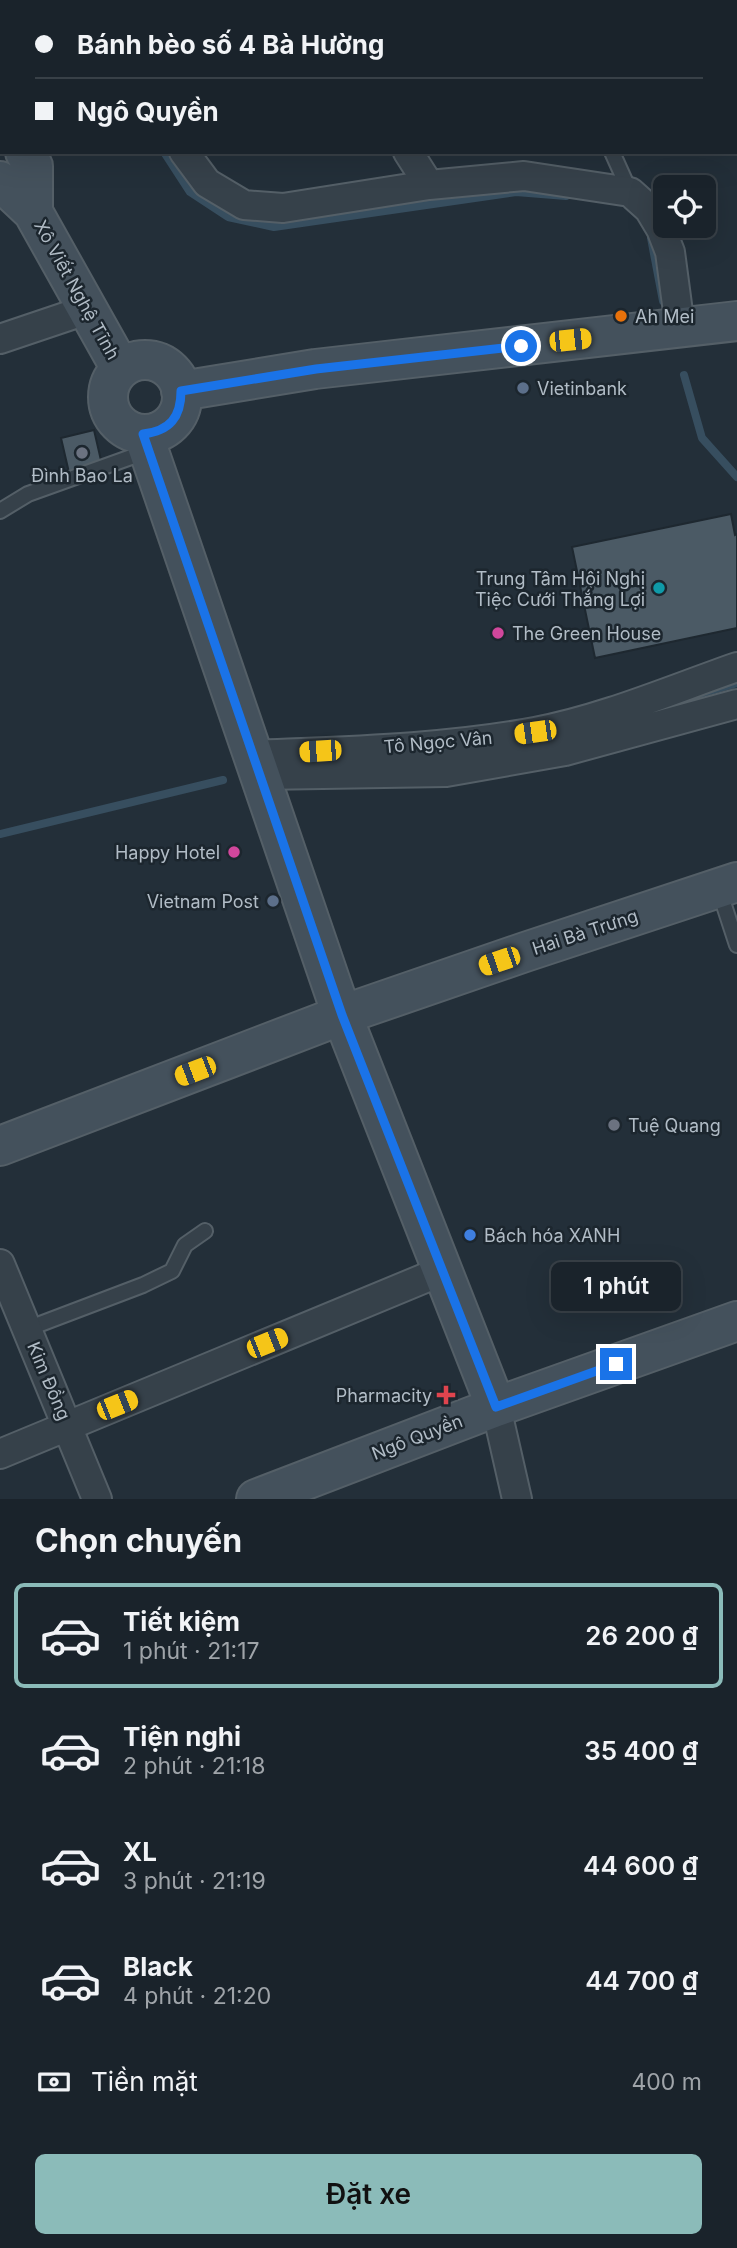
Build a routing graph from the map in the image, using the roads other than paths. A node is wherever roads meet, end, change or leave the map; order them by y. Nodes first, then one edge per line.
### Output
1 (26, 154) edge
2 (185, 154) edge
3 (409, 154) edge
4 (613, 154) edge
5 (0, 181) edge
6 (429, 185) junction
7 (630, 192) junction
8 (33, 212) junction
9 (89, 309) junction
10 (737, 321) edge
11 (680, 327) junction
12 (0, 339) edge
13 (121, 369) junction
14 (181, 391) junction
15 (146, 442) junction
16 (0, 511) edge
17 (737, 667) edge
18 (737, 704) edge
19 (258, 765) junction
20 (728, 886) edge
21 (737, 945) edge
22 (342, 1015) junction
23 (0, 1146) edge
24 (205, 1231) dead end
25 (0, 1264) edge
26 (442, 1271) junction
27 (737, 1321) edge
28 (27, 1329) junction
29 (496, 1407) junction
30 (67, 1426) junction
31 (0, 1454) edge
32 (97, 1499) edge
33 (256, 1499) edge
34 (517, 1499) edge

1 - 8 street, Xô Viết Nghệ Tĩnh
2 - 6 street
3 - 6 street
4 - 7 lane
5 - 8 street, Xô Viết Nghệ Tĩnh
6 - 7 street
7 - 11 street
8 - 9 street, Xô Viết Nghệ Tĩnh
9 - 12 street
9 - 13 street, Xô Viết Nghệ Tĩnh
10 - 11 street
11 - 14 street
13 - 14 street
13 - 15 street
14 - 15 street
15 - 16 lane
15 - 19 street
17 - 19 street, Tô Ngọc Vân
18 - 19 street, Tô Ngọc Vân
19 - 22 street
20 - 21 lane
20 - 22 street, Hai Bà Trưng
22 - 23 street, Hai Bà Trưng
22 - 26 street
24 - 28 lane
25 - 28 street, Kim Đồng
26 - 29 street
26 - 30 street
27 - 29 street, Ngô Quyền
28 - 30 street, Kim Đồng
29 - 33 street, Ngô Quyền
29 - 34 street
30 - 31 street
30 - 32 street, Kim Đồng

